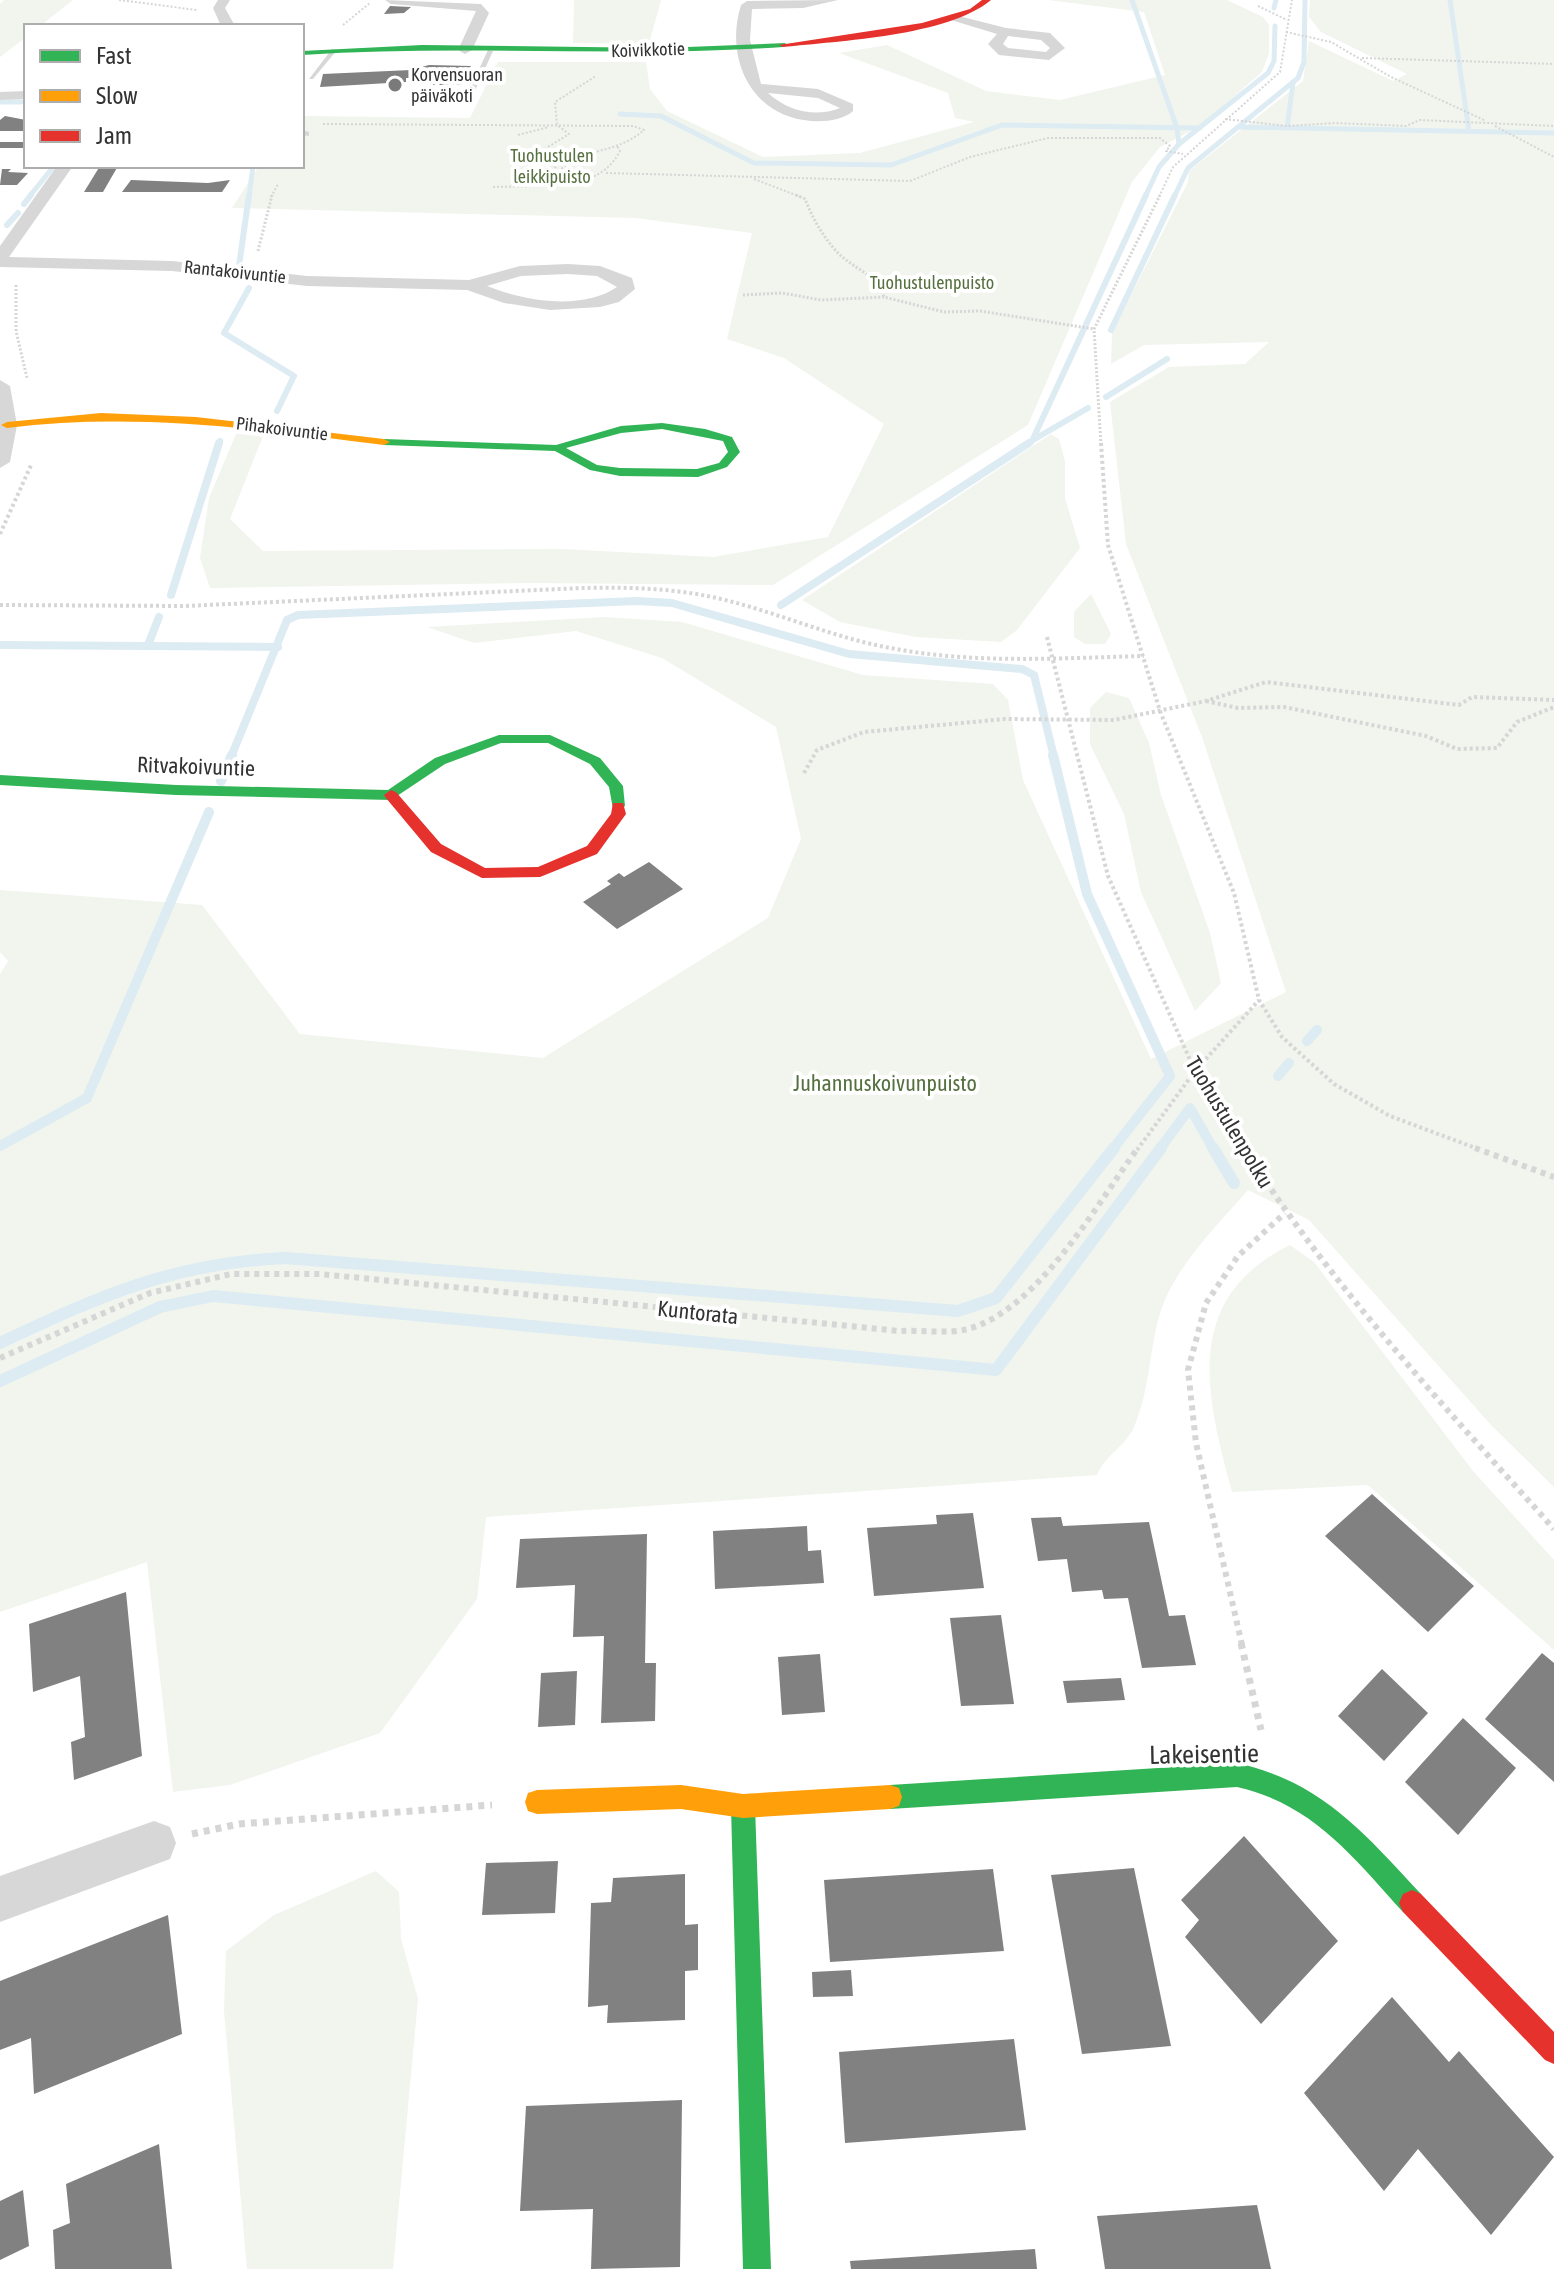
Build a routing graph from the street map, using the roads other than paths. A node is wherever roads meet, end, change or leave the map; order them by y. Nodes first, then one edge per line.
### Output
1 (224, 0) edge
2 (391, 0) edge
3 (832, 0) edge
4 (987, 0) edge
5 (464, 2) edge
6 (746, 2) edge
7 (956, 17) junction
8 (227, 24) edge
9 (1005, 32) dead end
10 (743, 46) junction
11 (334, 50) junction
12 (465, 50) junction
13 (490, 51) junction
14 (304, 53) edge
15 (311, 78) dead end
16 (758, 88) junction
17 (24, 95) edge
18 (469, 95) dead end
19 (0, 96) edge
20 (64, 168) edge
21 (0, 260) edge
22 (470, 285) junction
23 (0, 386) edge
24 (7, 425) junction
25 (557, 448) junction
26 (0, 462) edge
27 (0, 780) edge
28 (391, 795) junction
29 (537, 1802) road end
30 (743, 1806) junction
31 (154, 1843) road end
32 (0, 1900) edge
33 (1554, 2051) edge
34 (757, 2269) edge

1 - 8 street
2 - 5 street
3 - 6 street
4 - 7 street, Koivikkotie
5 - 12 street
6 - 10 street
7 - 9 street
7 - 10 street, Koivikkotie
10 - 13 street, Koivikkotie
10 - 16 street
11 - 12 street, Koivikkotie
11 - 14 street, Koivikkotie
11 - 15 lane
12 - 13 street, Koivikkotie
13 - 18 lane
16 - 16 street
17 - 19 street
20 - 21 street
21 - 22 street, Rantakoivuntie
22 - 22 street, Rantakoivuntie
23 - 24 street
24 - 25 street, Pihakoivuntie
24 - 26 street
25 - 25 street, Pihakoivuntie
27 - 28 street, Ritvakoivuntie
28 - 28 street
29 - 30 street, Lakeisentie
30 - 33 street, Lakeisentie
30 - 34 street
31 - 32 street

